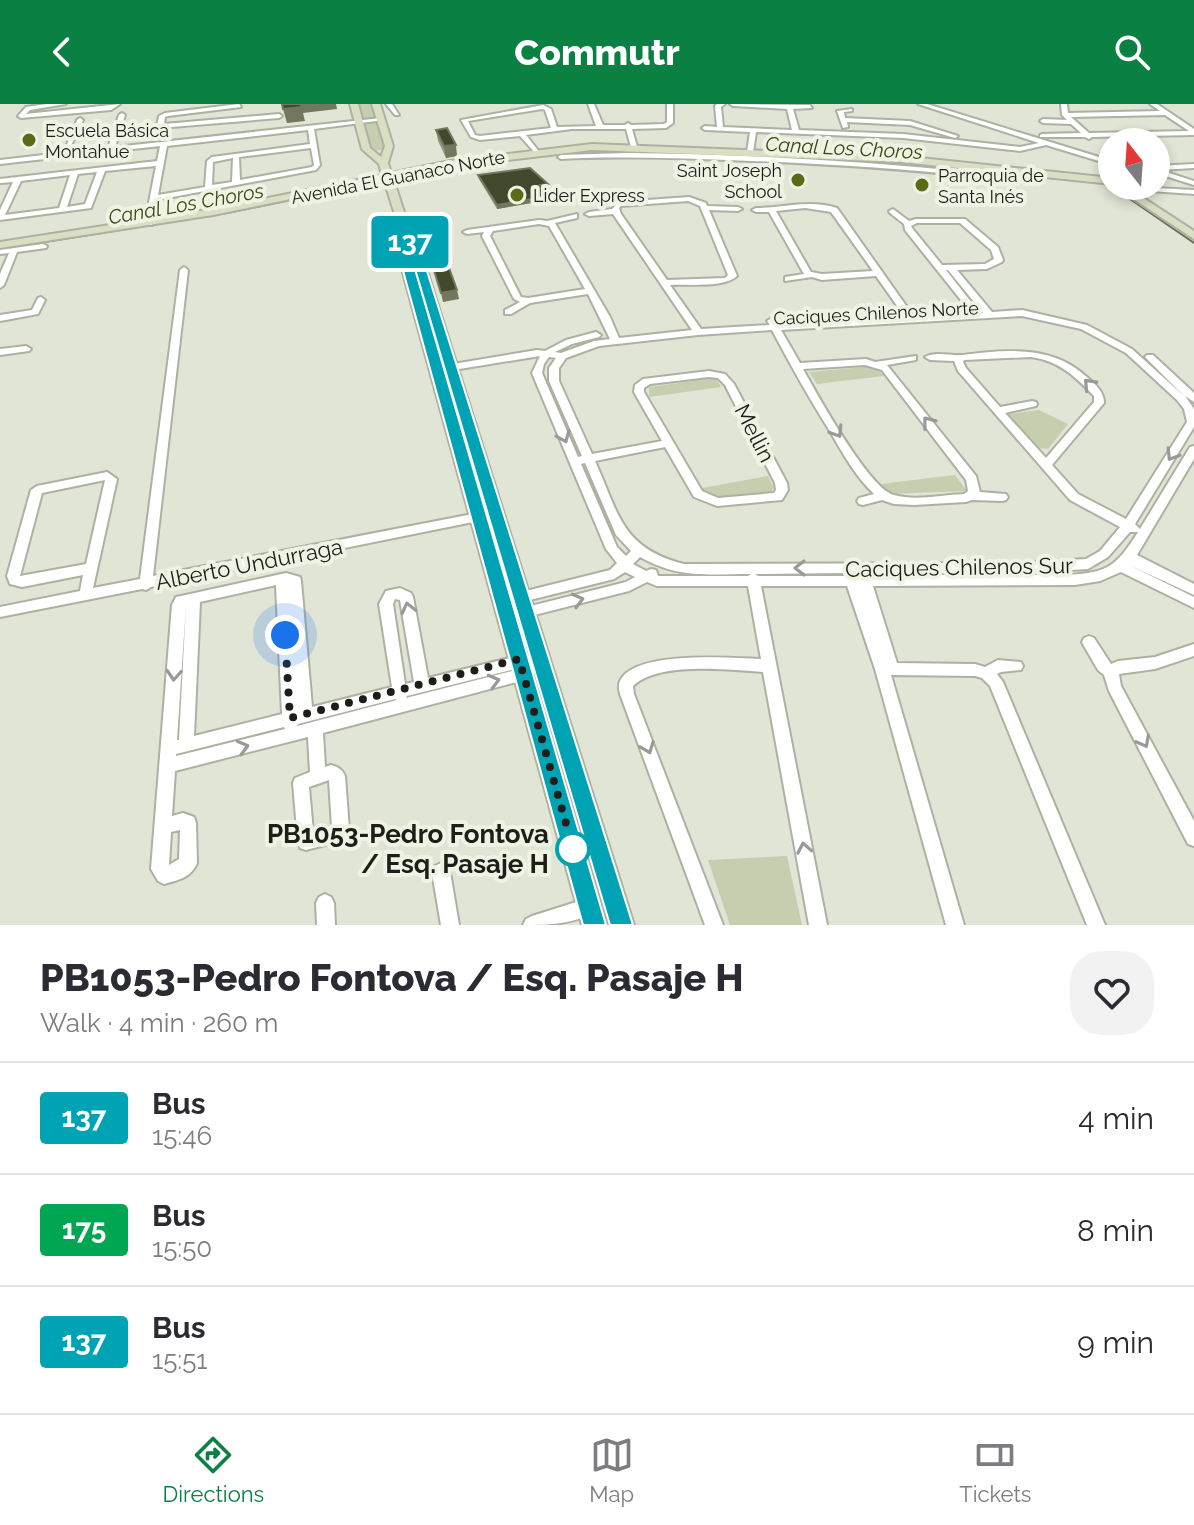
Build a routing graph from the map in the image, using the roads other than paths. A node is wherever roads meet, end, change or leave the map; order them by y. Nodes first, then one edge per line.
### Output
1 (63, 104) edge
2 (354, 104) edge
3 (376, 104) edge
4 (389, 104) edge
5 (591, 104) edge
6 (670, 104) edge
7 (720, 104) edge
8 (733, 104) edge
9 (921, 104) edge
10 (938, 104) edge
11 (1064, 104) edge
12 (1153, 104) edge
13 (239, 105) edge
14 (116, 106) edge
15 (129, 107) dead end
16 (790, 107) junction
17 (810, 107) dead end
18 (26, 108) junction
19 (13, 109) dead end
20 (850, 110) dead end
21 (1165, 113) junction
22 (397, 114) dead end
23 (122, 115) dead end
24 (1065, 115) junction
25 (279, 116) edge
26 (22, 117) junction
27 (10, 119) dead end
28 (80, 120) dead end
29 (381, 120) junction
30 (843, 120) junction
31 (235, 121) junction
32 (1043, 121) dead end
33 (359, 122) junction
34 (1071, 122) junction
35 (628, 125) junction
36 (600, 127) junction
37 (311, 128) junction
38 (705, 128) dead end
39 (720, 128) junction
40 (555, 130) junction
41 (753, 130) junction
42 (796, 132) junction
43 (521, 133) junction
44 (847, 134) junction
45 (1194, 134) edge
46 (234, 136) junction
47 (1089, 137) junction
48 (950, 138) junction
49 (1043, 140) junction
50 (1056, 140) junction
51 (630, 143) junction
52 (164, 144) junction
53 (314, 146) junction
54 (753, 148) junction
55 (111, 149) junction
56 (285, 149) junction
57 (1029, 149) junction
58 (389, 151) junction
59 (67, 152) junction
60 (1052, 152) dead end
61 (368, 153) junction
62 (533, 153) junction
63 (561, 154) junction
64 (236, 155) junction
65 (1098, 155) edge
66 (1098, 156) edge
67 (873, 161) junction
68 (0, 162) edge
69 (161, 163) junction
70 (383, 163) junction
71 (911, 164) junction
72 (1194, 166) edge
73 (102, 169) junction
74 (75, 172) junction
75 (1170, 172) edge
76 (288, 174) junction
77 (420, 174) junction
78 (979, 175) dead end
79 (18, 179) junction
80 (1170, 179) edge
81 (0, 181) edge
82 (390, 181) junction
83 (1098, 181) edge
84 (1170, 181) edge
85 (236, 184) junction
86 (1170, 186) edge
87 (1194, 187) edge
88 (208, 189) junction
89 (154, 198) junction
90 (1140, 200) edge
91 (704, 208) junction
92 (738, 209) dead end
93 (62, 210) junction
94 (756, 210) dead end
95 (615, 211) junction
96 (893, 211) dead end
97 (773, 212) junction
98 (589, 214) dead end
99 (574, 216) dead end
100 (0, 218) edge
101 (149, 223) junction
102 (548, 223) junction
103 (908, 224) junction
104 (489, 230) junction
105 (467, 232) dead end
106 (1194, 236) edge
107 (0, 245) edge
108 (43, 246) dead end
109 (14, 250) junction
110 (0, 252) edge
111 (940, 268) junction
112 (951, 268) junction
113 (184, 270) dead end
114 (873, 273) junction
115 (811, 275) junction
116 (731, 278) junction
117 (788, 279) dead end
118 (745, 280) dead end
119 (666, 283) junction
120 (0, 285) edge
121 (590, 291) junction
122 (41, 300) dead end
123 (528, 301) junction
124 (981, 309) junction
125 (508, 312) dead end
126 (904, 313) junction
127 (0, 318) edge
128 (772, 322) junction
129 (696, 328) junction
130 (614, 337) junction
131 (26, 349) dead end
132 (0, 352) edge
133 (548, 353) junction
134 (562, 356) junction
135 (930, 357) dead end
136 (913, 358) dead end
137 (960, 358) junction
138 (877, 364) junction
139 (538, 365) junction
140 (795, 366) junction
141 (554, 368) junction
142 (445, 372) junction
143 (1184, 388) edge
144 (1194, 399) edge
145 (1032, 404) dead end
146 (998, 411) junction
147 (668, 443) junction
148 (1194, 450) edge
149 (581, 460) junction
150 (1046, 465) junction
151 (883, 496) junction
152 (972, 496) junction
153 (1002, 497) dead end
154 (863, 501) dead end
155 (496, 513) junction
156 (479, 517) junction
157 (1128, 526) junction
158 (1144, 533) junction
159 (639, 551) junction
160 (1125, 561) junction
161 (661, 563) junction
162 (625, 565) junction
163 (92, 568) junction
164 (753, 576) junction
165 (855, 577) junction
166 (647, 579) junction
167 (146, 585) junction
168 (1194, 590) edge
169 (85, 596) junction
170 (1194, 603) edge
171 (525, 605) junction
172 (505, 610) junction
173 (0, 612) edge
174 (1089, 642) dead end
175 (1194, 650) edge
176 (528, 665) junction
177 (771, 666) junction
178 (1016, 666) dead end
179 (887, 669) junction
180 (1111, 672) junction
181 (987, 674) junction
182 (422, 685) junction
183 (401, 698) junction
184 (300, 724) junction
185 (174, 753) junction
186 (318, 775) dead end
187 (163, 826) dead end
188 (1194, 838) edge
189 (441, 872) dead end
190 (325, 903) dead end
191 (592, 916) edge
192 (326, 925) edge
193 (450, 925) edge
194 (532, 925) edge
195 (622, 925) edge
196 (714, 925) edge
197 (818, 925) edge
198 (955, 925) edge
199 (1096, 925) edge

1 - 18 street
2 - 33 street
3 - 29 street
4 - 22 street
5 - 36 street
6 - 35 street
7 - 39 street
8 - 16 street
9 - 49 street
10 - 49 street
11 - 24 street
12 - 21 street
13 - 31 street
13 - 31 street
14 - 15 street
14 - 26 street
16 - 17 street
16 - 42 street
18 - 19 street
18 - 26 street
20 - 30 street
21 - 24 street
21 - 45 street
23 - 55 street
24 - 34 street
25 - 31 street
26 - 27 street
28 - 59 street
29 - 33 street
29 - 58 street
30 - 44 street
30 - 48 street
31 - 46 street
32 - 34 street
33 - 37 street
33 - 61 street
34 - 47 street
35 - 36 street
35 - 51 street
36 - 40 street
37 - 46 street
37 - 53 street
38 - 39 street
39 - 41 street
40 - 43 street
40 - 43 street
41 - 42 street
41 - 54 street
42 - 44 street
43 - 62 street
44 - 48 street
45 - 47 street
46 - 52 street
47 - 49 street
47 - 50 street
48 - 57 street
49 - 50 street
49 - 57 street
49 - 66 street
50 - 65 street
51 - 54 street, Avenida El Guanaco Norte
51 - 63 street, Avenida El Guanaco Norte
52 - 55 street
52 - 69 street
53 - 56 street
53 - 76 street
54 - 67 street, Avenida El Guanaco Norte
55 - 59 street
56 - 64 street
56 - 76 street
57 - 60 street
58 - 61 street
58 - 70 street
59 - 68 street
61 - 70 street
62 - 63 street, Avenida El Guanaco Norte
62 - 77 street, Avenida El Guanaco Norte
63 - 67 street, Avenida El Guanaco Norte
63 - 77 street, Avenida El Guanaco Norte
64 - 85 street
64 - 88 street
67 - 71 street, Avenida El Guanaco Norte
69 - 73 street
69 - 89 street
70 - 82 street
71 - 78 street, Avenida El Guanaco Norte
71 - 83 street, Avenida El Guanaco Norte
72 - 75 street
73 - 74 street
73 - 93 street
74 - 79 street
74 - 93 street
76 - 85 street
77 - 82 street, Avenida El Guanaco Norte
79 - 81 street
79 - 100 street
80 - 87 street
82 - 101 street, Avenida El Guanaco Norte
82 - 142 street
84 - 87 street
85 - 88 street
86 - 87 street, Avenida El Guanaco Norte
88 - 89 street
89 - 101 street
90 - 106 street
91 - 92 street
91 - 95 street
91 - 116 street
93 - 100 street
94 - 97 street
95 - 98 street
95 - 119 street
96 - 103 street
97 - 114 street
97 - 115 street
99 - 102 street
101 - 107 street, Avenida El Guanaco Norte
102 - 104 street
102 - 121 street
103 - 111 street
103 - 112 street
104 - 105 street
104 - 123 street
108 - 109 street
109 - 110 street
109 - 120 street
111 - 112 street
111 - 124 street
112 - 124 street
113 - 167 street
114 - 115 street
114 - 126 street
115 - 117 street
116 - 118 street
116 - 119 street
119 - 129 street
121 - 123 street
121 - 130 street
122 - 127 street
123 - 125 street
124 - 126 street, Caciques Chilenos Norte
124 - 126 street, Caciques Chilenos Norte
124 - 143 street, Caciques Chilenos Norte
126 - 128 street, Caciques Chilenos Norte
126 - 128 street, Caciques Chilenos Norte
128 - 129 street, Caciques Chilenos Norte
128 - 140 street
129 - 130 street, Caciques Chilenos Norte
130 - 133 street, Caciques Chilenos Norte
130 - 134 street, Caciques Chilenos Norte
131 - 132 street
133 - 134 street, Caciques Chilenos Norte
133 - 139 street, Caciques Chilenos Norte
133 - 142 street, Caciques Chilenos Norte
134 - 141 street
135 - 137 street
136 - 138 street
137 - 146 street
150 -> 137 street
138 - 140 street
152 -> 138 street
139 - 141 street
139 - 142 street
139 -> 149 street
140 -> 151 street
141 - 149 street
142 - 155 street
142 - 156 street
143 - 144 street
143 -> 157 street, Caciques Chilenos Sur
145 - 146 street
146 - 150 street
147 - 147 street, Mellin
147 - 149 street
148 - 158 street
149 - 159 street
149 - 162 street
150 - 157 street
151 - 152 street
151 - 154 street
152 - 153 street
155 - 156 street, Alberto Undurraga
155 - 171 street
156 - 167 street, Alberto Undurraga
156 - 172 street
157 - 158 street
157 - 165 street, Caciques Chilenos Sur
158 - 160 street
159 - 161 street, Caciques Chilenos Sur
159 - 162 street, Caciques Chilenos Sur
160 - 165 street, Caciques Chilenos Sur
160 - 168 street
160 - 170 street
161 - 164 street, Caciques Chilenos Sur
161 - 166 street
162 - 166 street
162 - 171 street, Caciques Chilenos Sur
163 - 163 street
163 - 169 street
164 - 165 street, Caciques Chilenos Sur
164 - 166 street, Caciques Chilenos Sur
164 - 177 street
165 - 179 street
171 -> 166 street, Caciques Chilenos Sur
167 - 169 street, Alberto Undurraga
169 - 173 street, Alberto Undurraga
171 - 172 street, Caciques Chilenos Sur
171 - 176 street
172 - 176 street
174 - 180 street
175 - 180 street
176 - 182 street
183 -> 176 street
176 - 191 street
176 - 195 street
177 -> 196 street
197 -> 177 street
178 - 181 street
179 - 181 street
179 - 198 street
180 -> 188 street
181 - 199 street
182 - 183 street
182 -> 183 street
183 - 184 street
185 -> 184 street
184 - 185 street
184 - 185 street
184 - 186 street
185 - 187 street
189 - 193 street
190 - 192 street
191 - 194 street

